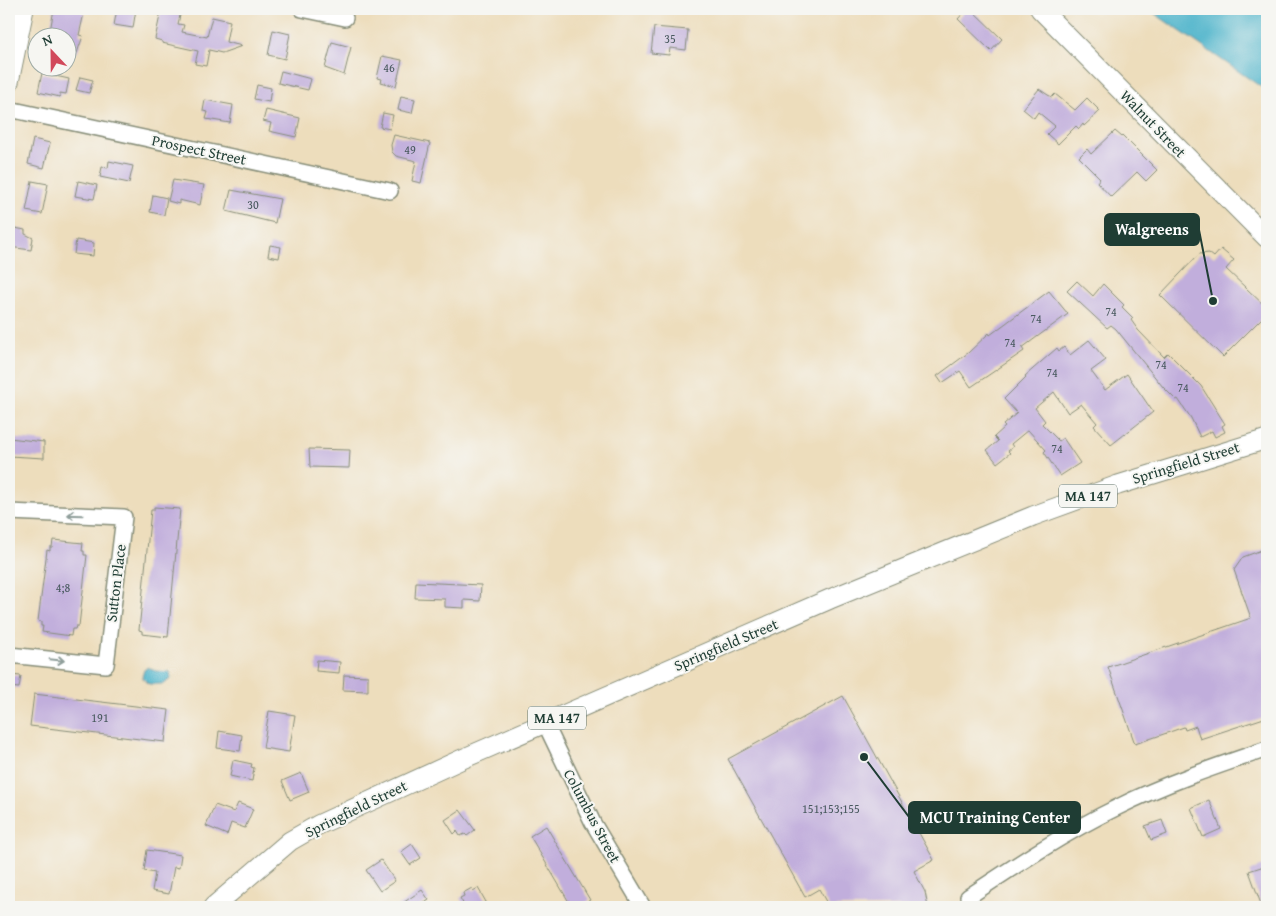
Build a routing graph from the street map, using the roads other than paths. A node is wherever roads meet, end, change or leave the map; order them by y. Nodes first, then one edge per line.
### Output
1 (24, 9) edge
2 (302, 9) edge
3 (1040, 9) edge
4 (345, 18) dead end
5 (9, 82) edge
6 (9, 109) edge
7 (390, 191) dead end
8 (1267, 238) edge
9 (1267, 439) edge
10 (9, 512) edge
11 (9, 655) edge
12 (545, 723) junction
13 (1267, 749) edge
14 (968, 897) dead end
15 (213, 907) edge
16 (643, 907) edge

1 - 5 main road
2 - 4 street
3 - 8 main road, Walnut Street
6 - 7 street, Prospect Street
9 - 12 main road, Springfield Street / MA 147
11 -> 10 street, Sutton Place
12 - 15 main road, Springfield Street / MA 147
12 - 16 street, Columbus Street
13 - 14 street

